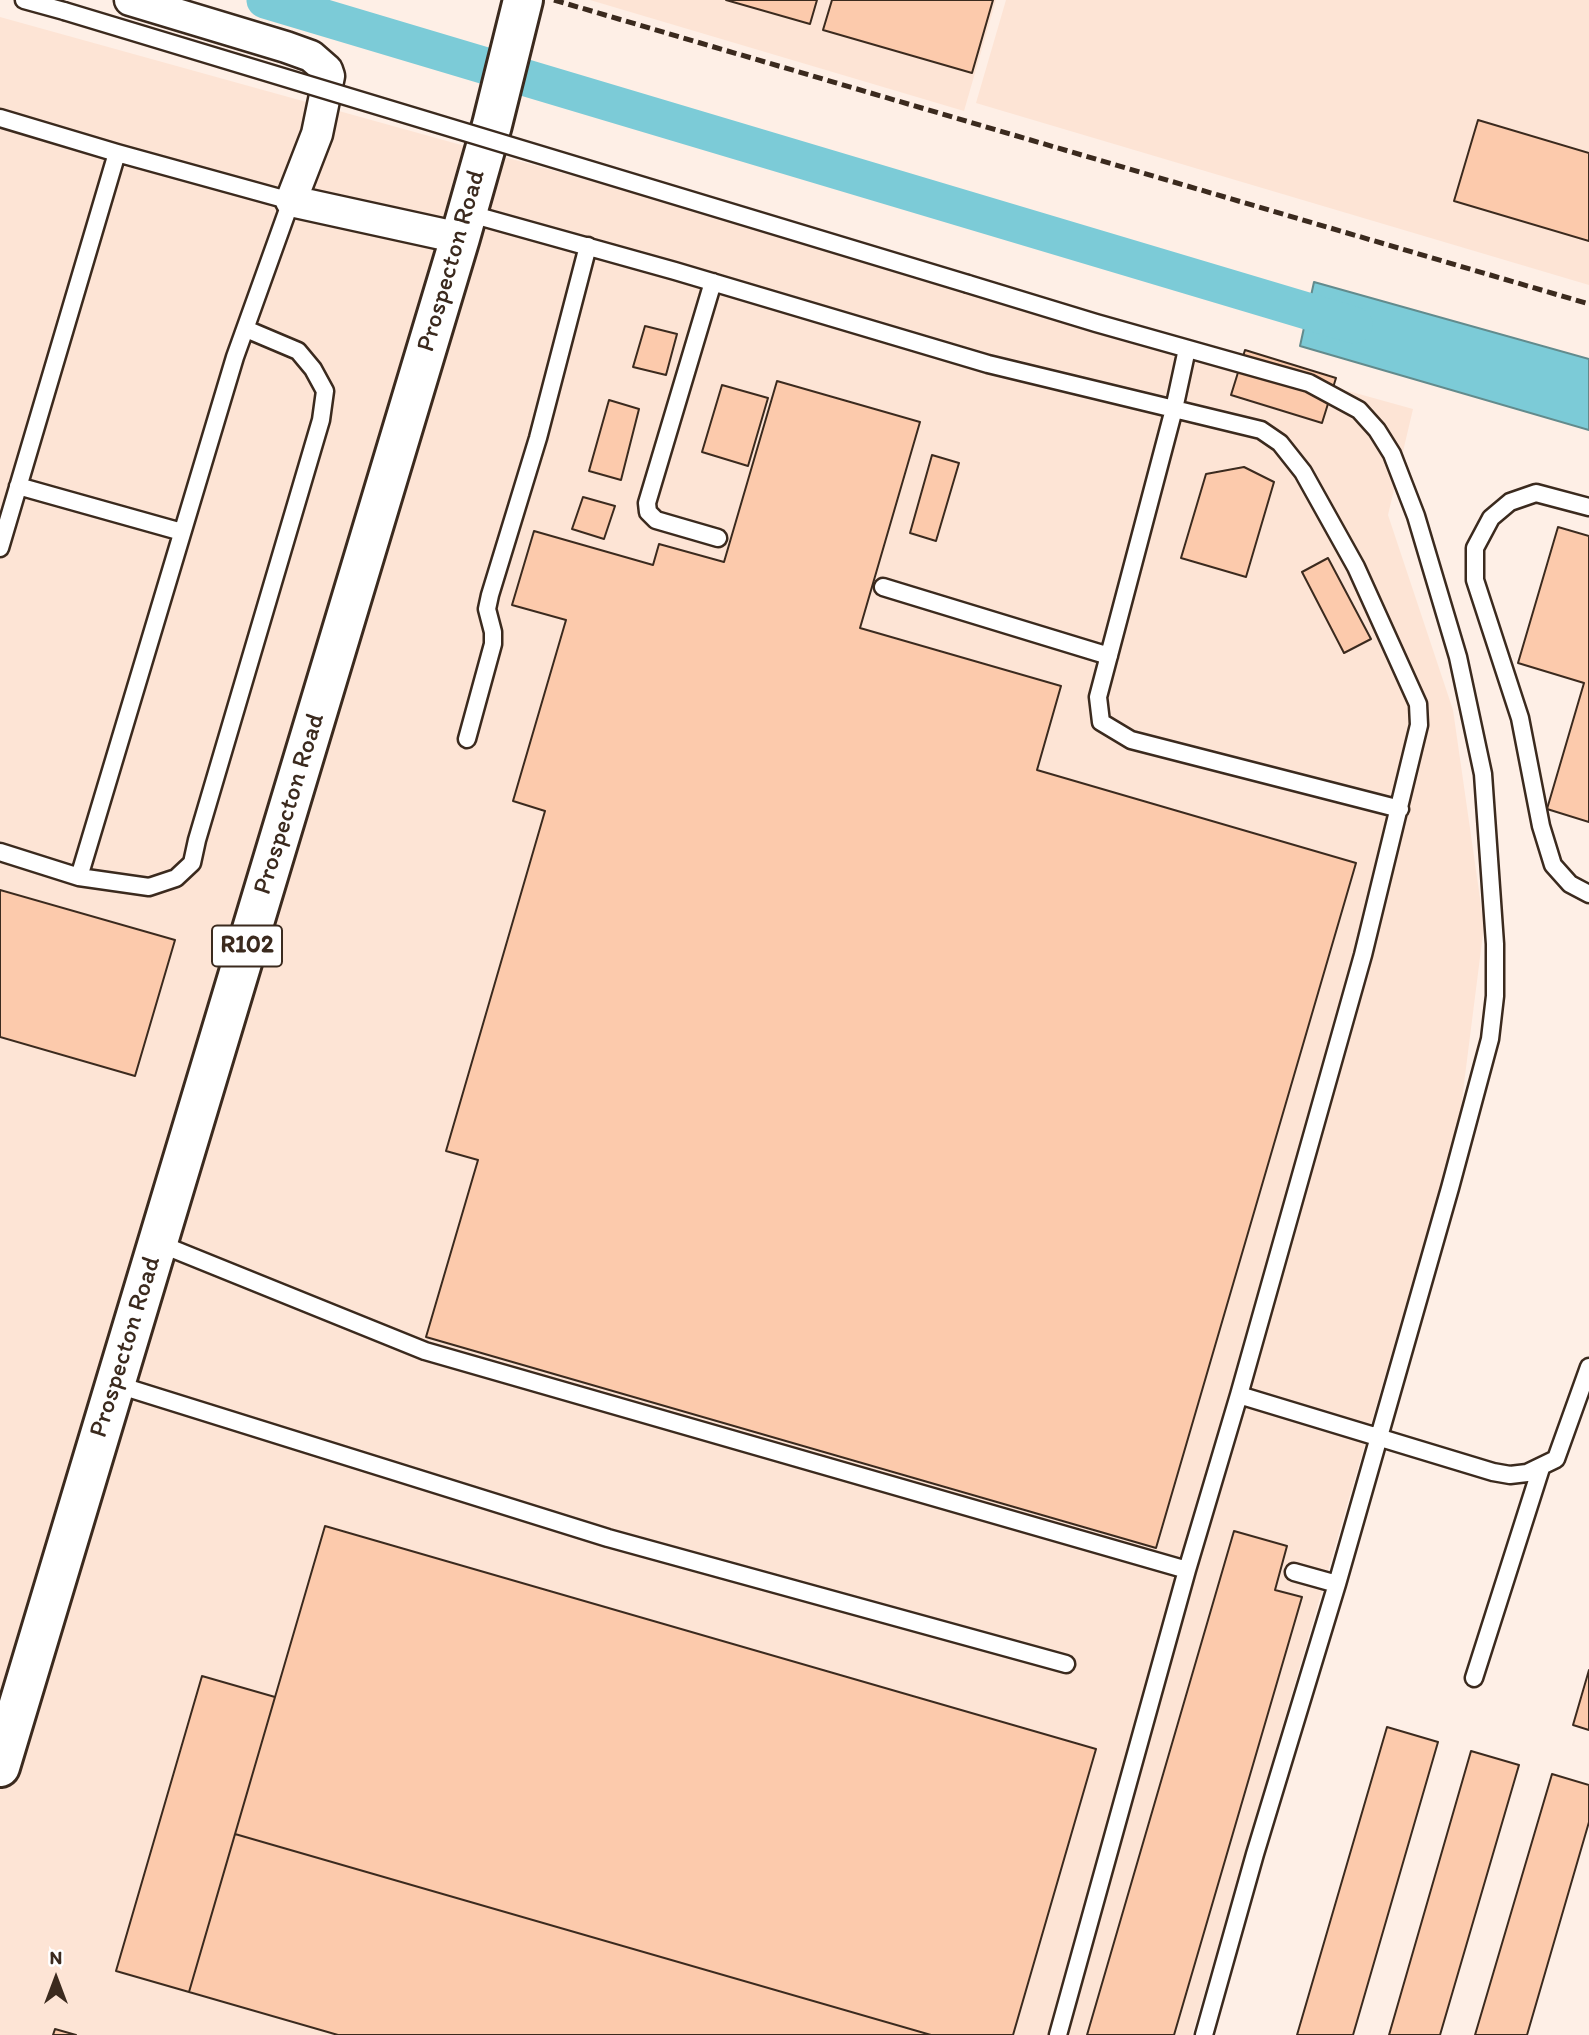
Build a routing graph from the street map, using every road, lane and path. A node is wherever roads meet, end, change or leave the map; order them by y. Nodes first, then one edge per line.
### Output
1 (24, 0) edge
2 (130, 0) edge
3 (520, 12) edge
4 (0, 118) edge
5 (117, 153) junction
6 (291, 201) junction
7 (464, 225) junction
8 (588, 246) junction
9 (713, 282) junction
10 (246, 329) junction
11 (1187, 349) junction
12 (1174, 409) junction
13 (18, 486) junction
14 (1589, 507) edge
15 (182, 533) junction
16 (718, 538) dead end
17 (0, 548) edge
18 (883, 587) dead end
19 (1109, 656) junction
20 (467, 739) dead end
21 (1400, 809) junction
22 (0, 852) edge
23 (79, 877) junction
24 (1589, 894) edge
25 (158, 1243) junction
26 (1589, 1367) edge
27 (115, 1384) junction
28 (1239, 1395) junction
29 (1379, 1438) junction
30 (1541, 1468) junction
31 (1187, 1570) junction
32 (1294, 1572) dead end
33 (1337, 1584) junction
34 (1066, 1664) dead end
35 (1474, 1678) dead end
36 (6, 1713) edge
37 (0, 1767) edge
38 (1058, 2035) edge
39 (1203, 2035) edge

1 - 11 lane, bridge
2 - 6 street
3 - 7 main road, Prospecton Road / R102
4 - 5 lane
5 - 6 lane
5 - 13 lane
6 - 7 street
6 - 10 lane
7 - 8 lane
7 - 25 main road, Prospecton Road / R102
8 - 9 lane
8 - 20 lane
9 - 12 lane
9 - 16 lane
10 - 15 lane
10 - 23 lane
11 - 12 lane
11 - 29 lane
12 - 19 lane
12 - 21 lane
13 - 15 lane
13 - 17 lane
14 - 24 lane
15 - 23 lane
18 - 19 lane
19 - 21 lane
21 - 28 lane
22 - 23 lane
25 - 27 main road, Prospecton Road / R102
25 - 31 lane
26 - 30 lane
27 - 34 lane
27 - 36 main road, Prospecton Road / R102
28 - 29 lane
28 - 31 lane
29 - 30 lane
29 - 33 lane
30 - 35 lane
31 - 38 lane
32 - 33 lane
33 - 39 lane
36 - 37 main road, Prospecton Road / R102

